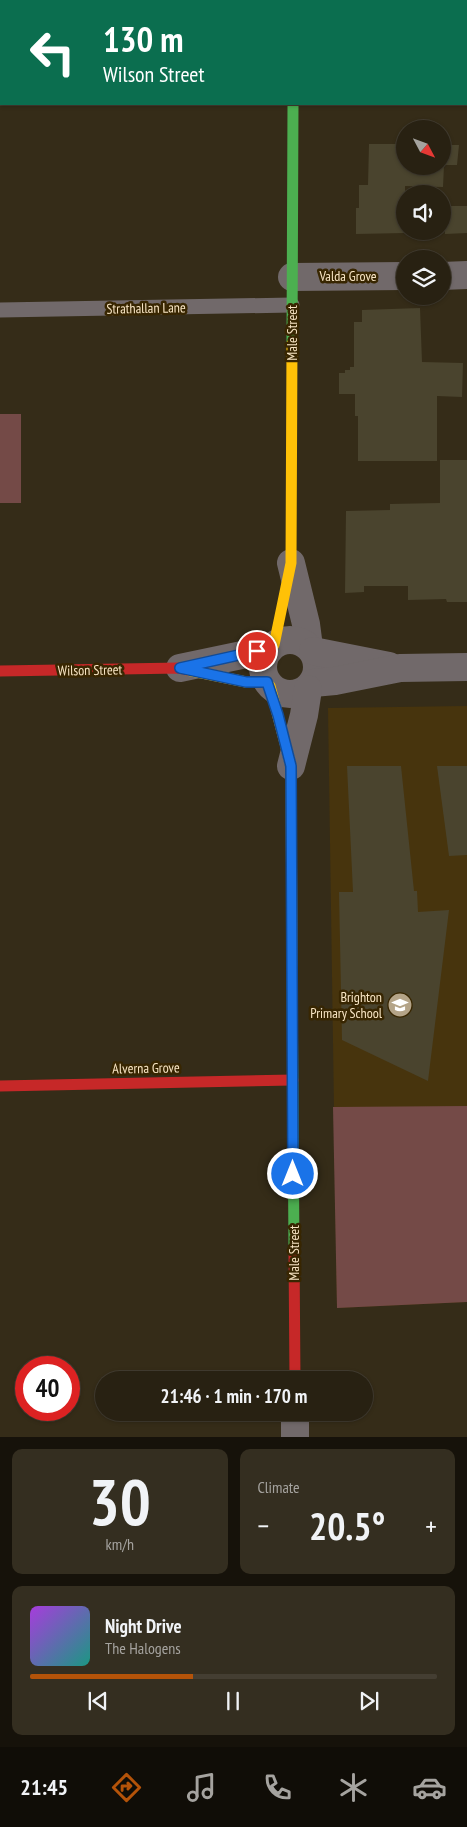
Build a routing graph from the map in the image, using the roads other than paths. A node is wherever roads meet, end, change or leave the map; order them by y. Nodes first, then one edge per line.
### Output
1 (292, 105) edge
2 (467, 275) edge
3 (396, 276) edge
4 (451, 276) edge
5 (292, 277) junction
6 (292, 305) junction
7 (0, 310) edge
8 (291, 563) junction
9 (272, 647) junction
10 (311, 649) junction
11 (467, 667) edge
12 (180, 668) junction
13 (400, 668) junction
14 (0, 671) edge
15 (268, 684) junction
16 (310, 686) junction
17 (291, 766) junction
18 (292, 1080) junction
19 (0, 1086) edge
20 (295, 1371) edge
21 (295, 1421) edge
22 (296, 1437) edge

1 - 5 street, Male Street
2 - 4 street
3 - 5 street, Valda Grove
5 - 6 street, Male Street
6 - 7 lane, Strathallan Lane
6 - 8 street, Male Street
8 - 9 street, Male Street
8 - 10 street, Male Street
9 - 10 street
9 - 12 street, Wilson Street
9 - 15 street
10 - 13 street
10 - 16 street
11 - 13 street
12 - 14 street, Wilson Street
12 - 15 street, Wilson Street
13 - 16 street
15 - 16 street
15 - 17 street, Male Street
16 - 17 street, Male Street
17 - 18 street, Male Street
18 - 19 street, Alverna Grove
18 - 20 street, Male Street
21 - 22 street

